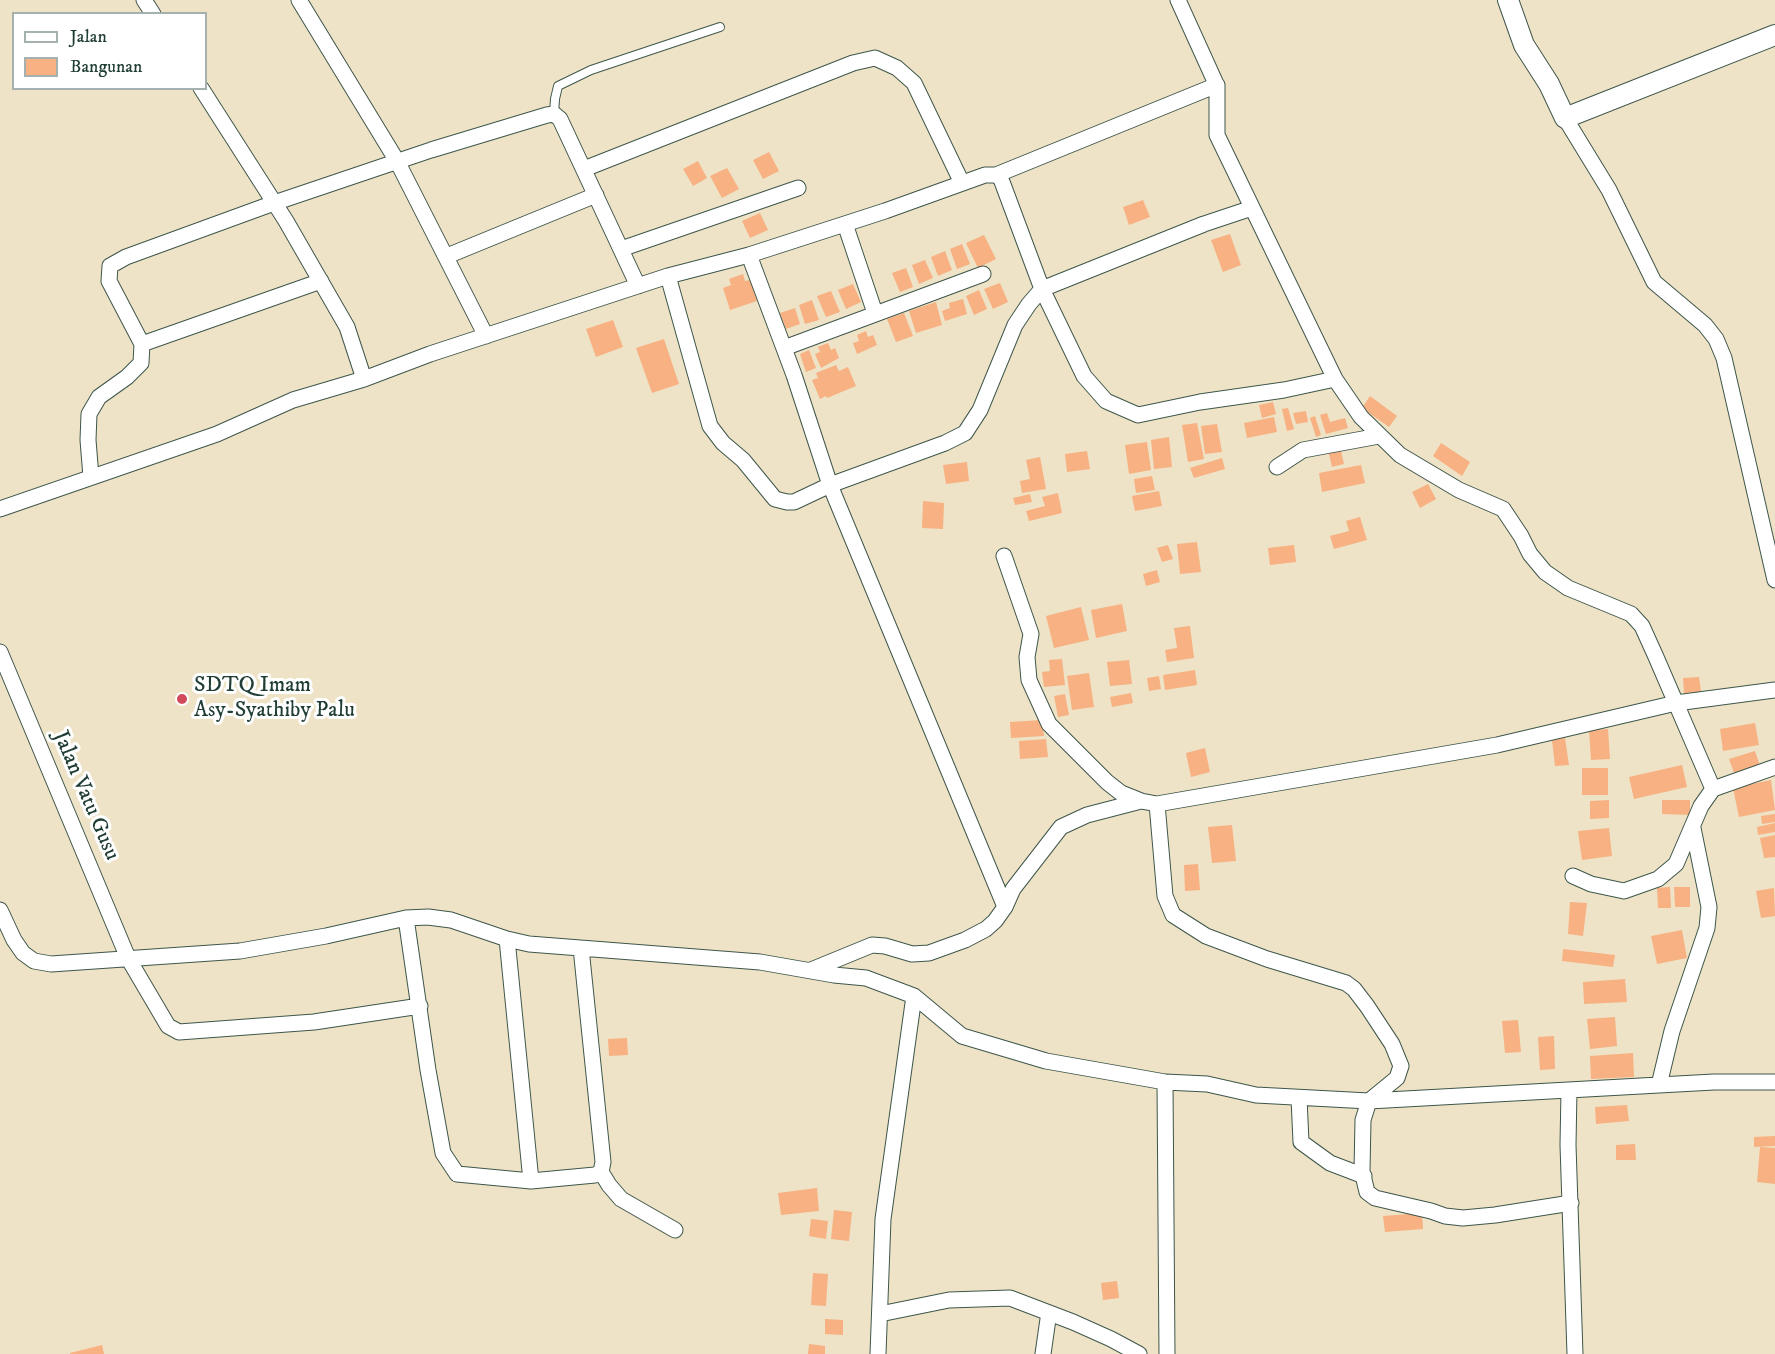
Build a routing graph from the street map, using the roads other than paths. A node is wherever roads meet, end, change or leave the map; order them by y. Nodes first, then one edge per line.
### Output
1 (299, 0) edge
2 (1178, 0) edge
3 (1508, 0) edge
4 (720, 27) dead end
5 (1775, 35) edge
6 (1217, 85) junction
7 (202, 90) edge
8 (554, 114) junction
9 (1565, 118) junction
10 (397, 161) junction
11 (584, 169) junction
12 (996, 175) junction
13 (962, 183) junction
14 (798, 188) dead end
15 (596, 195) junction
16 (274, 202) junction
17 (1251, 208) junction
18 (844, 224) junction
19 (621, 249) junction
20 (749, 255) junction
21 (447, 256) junction
22 (982, 274) dead end
23 (668, 276) junction
24 (321, 281) junction
25 (638, 286) junction
26 (1042, 290) junction
27 (875, 313) junction
28 (486, 336) junction
29 (142, 344) junction
30 (784, 348) junction
31 (364, 379) junction
32 (1335, 379) junction
33 (1379, 436) junction
34 (1277, 466) dead end
35 (91, 477) junction
36 (830, 485) junction
37 (0, 508) edge
38 (1004, 556) dead end
39 (1775, 580) edge
40 (0, 652) edge
41 (1775, 690) edge
42 (1676, 703) junction
43 (1775, 767) edge
44 (1713, 789) junction
45 (1141, 801) junction
46 (1157, 804) junction
47 (1693, 828) junction
48 (1573, 876) dead end
49 (1005, 908) junction
50 (0, 910) edge
51 (406, 918) junction
52 (507, 939) junction
53 (581, 948) junction
54 (128, 958) junction
55 (811, 970) junction
56 (914, 996) junction
57 (420, 1006) junction
58 (1165, 1082) junction
59 (1775, 1082) edge
60 (1659, 1085) junction
61 (1569, 1090) junction
62 (1299, 1098) junction
63 (1370, 1101) junction
64 (601, 1172) junction
65 (1364, 1176) junction
66 (531, 1181) junction
67 (1571, 1203) junction
68 (675, 1230) dead end
69 (879, 1314) junction
70 (1052, 1314) junction
71 (878, 1354) edge
72 (1043, 1354) edge
73 (1139, 1354) edge
74 (1167, 1354) edge
75 (1575, 1354) edge

1 - 10 street
2 - 6 street
3 - 9 street
4 - 8 lane
5 - 9 street
6 - 12 street
6 - 17 street
7 - 16 street
8 - 10 street
8 - 11 street
9 - 39 street
10 - 16 street
10 - 21 street
11 - 13 street
11 - 15 street
12 - 13 street
12 - 26 street
13 - 18 street
14 - 19 street
15 - 19 street
15 - 21 street
16 - 24 street
16 - 29 street
17 - 26 street
17 - 32 street
18 - 20 street
18 - 27 street
19 - 25 street
20 - 23 street
20 - 30 street
21 - 28 street
22 - 27 street
23 - 25 street
23 - 36 street
24 - 29 street
24 - 31 street
25 - 28 street
26 - 32 street
26 - 36 street
27 - 30 street
28 - 31 street
29 - 35 street
30 - 36 street
31 - 35 street
32 - 33 street
33 - 34 street
33 - 42 street
35 - 37 street
36 - 49 street
38 - 45 street
40 - 54 street, Jalan Vatu Gusu
41 - 42 street
42 - 44 street
42 - 46 street
43 - 44 street
44 - 47 street
45 - 46 street
45 - 49 street
46 - 63 street
47 - 48 street
47 - 60 street
49 - 55 street
50 - 54 street
51 - 52 street
51 - 54 street
51 - 57 street
52 - 53 street
52 - 66 street
53 - 55 street
53 - 64 street
54 - 57 street, Jalan Vatu Gusu
55 - 56 street
56 - 58 street
56 - 69 street
57 - 66 street
58 - 62 street
58 - 74 street
59 - 60 street
60 - 61 street
61 - 63 street
61 - 67 street
62 - 63 street
62 - 65 street
63 - 65 street
64 - 66 street
64 - 68 street
65 - 67 street
67 - 75 street
69 - 70 street
69 - 71 street
70 - 72 street
70 - 73 street

